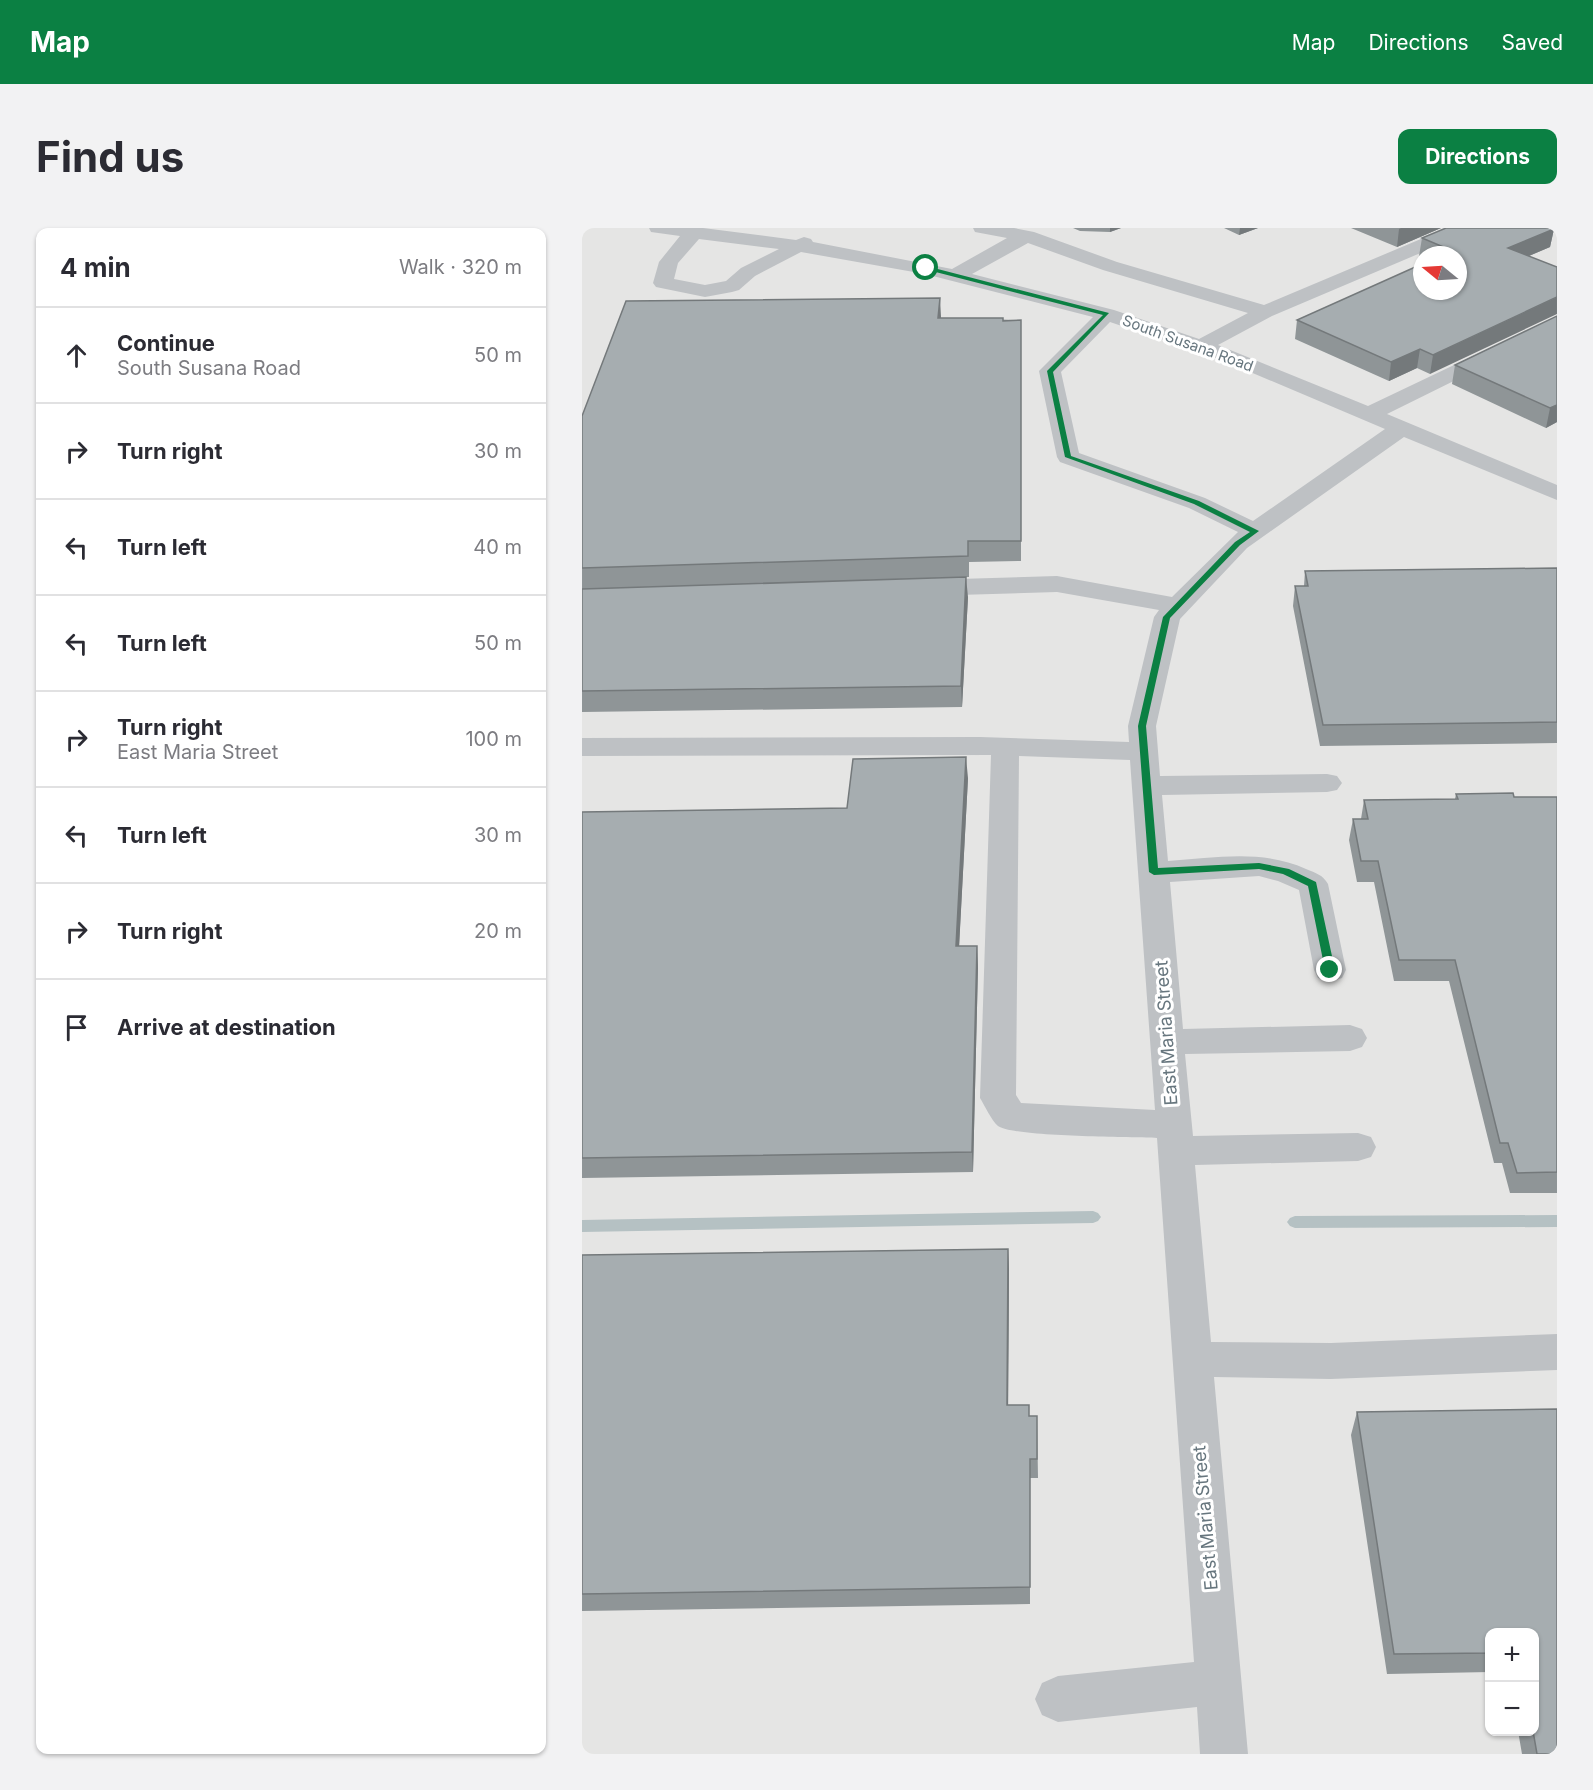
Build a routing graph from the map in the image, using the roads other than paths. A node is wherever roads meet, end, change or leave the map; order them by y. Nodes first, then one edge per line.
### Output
1 (667, 228) edge
2 (820, 228) edge
3 (982, 228) edge
4 (1463, 228) edge
5 (695, 231) junction
6 (1027, 236) junction
7 (801, 246) junction
8 (956, 275) junction
9 (1265, 312) junction
10 (1107, 314) junction
11 (1557, 322) edge
12 (1202, 346) junction
13 (1369, 414) junction
14 (1402, 428) junction
15 (1557, 493) edge
16 (1255, 531) junction
17 (902, 588) edge
18 (1178, 606) junction
19 (582, 747) edge
20 (1005, 747) junction
21 (1144, 752) junction
22 (1327, 783) dead end
23 (1146, 786) junction
24 (1154, 872) junction
25 (1330, 970) dead end
26 (1350, 1038) dead end
27 (1167, 1042) junction
28 (1174, 1138) junction
29 (1358, 1147) dead end
30 (1557, 1352) edge
31 (1192, 1359) junction
32 (1218, 1682) junction
33 (1058, 1699) dead end
34 (1224, 1754) edge

1 - 5 street, South Susana Road
2 - 7 street
3 - 6 street
4 - 9 street
5 - 7 street, South Susana Road
5 - 7 street
6 - 8 street
6 - 9 street
7 - 8 street, South Susana Road
8 - 10 street, South Susana Road
9 - 12 street
10 - 12 street, South Susana Road
10 - 16 street
11 - 13 street
12 - 13 street, South Susana Road
13 - 14 street, South Susana Road
14 - 15 street, South Susana Road
14 - 16 street, East Maria Street
16 - 18 street, East Maria Street
17 - 18 street
18 - 21 street, East Maria Street
19 - 20 street
20 - 21 street
20 - 28 street
21 - 23 street, East Maria Street
22 - 23 street
23 - 24 street, East Maria Street
24 - 25 street
24 - 27 street, East Maria Street
26 - 27 street
27 - 28 street, East Maria Street
28 - 29 street
28 - 31 street, East Maria Street
30 - 31 street
31 - 32 street, East Maria Street
32 - 33 street
32 - 34 street, East Maria Street

